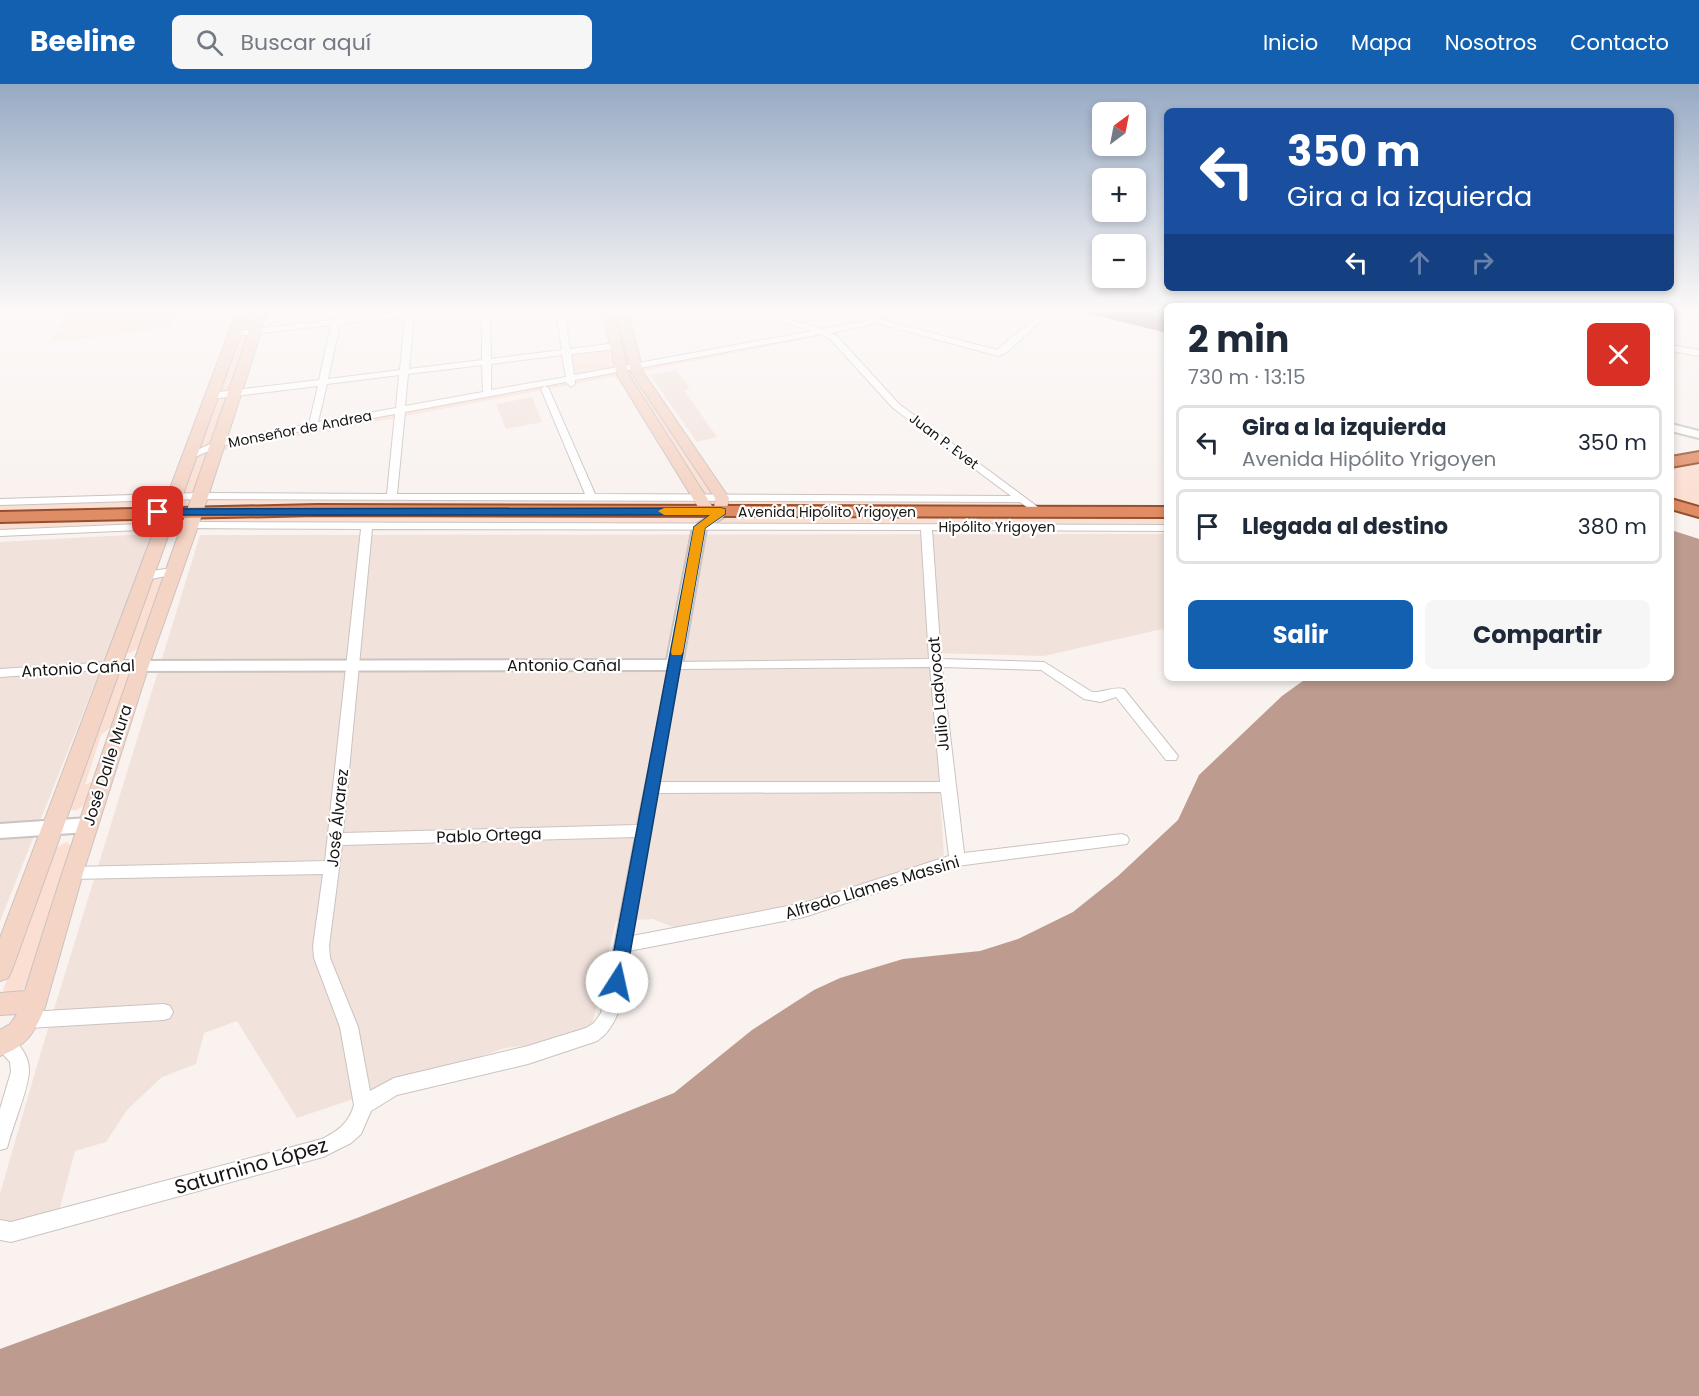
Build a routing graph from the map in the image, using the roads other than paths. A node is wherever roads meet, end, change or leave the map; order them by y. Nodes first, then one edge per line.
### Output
1 (220, 372) edge
2 (240, 372) edge
3 (325, 372) edge
4 (402, 372) edge
5 (404, 372) edge
6 (488, 372) edge
7 (570, 372) edge
8 (616, 372) edge
9 (623, 372) edge
10 (639, 372) edge
11 (863, 372) edge
12 (323, 381) junction
13 (571, 381) junction
14 (545, 389) junction
15 (233, 393) junction
16 (487, 393) junction
17 (211, 396) junction
18 (400, 414) junction
19 (313, 426) junction
20 (1674, 428) edge
21 (1699, 435) edge
22 (215, 448) junction
23 (188, 457) junction
24 (1699, 457) edge
25 (1674, 461) edge
26 (1699, 471) edge
27 (1674, 475) edge
28 (258, 496) junction
29 (392, 496) junction
30 (501, 497) junction
31 (591, 497) junction
32 (814, 498) junction
33 (1021, 499) junction
34 (0, 502) edge
35 (1674, 504) edge
36 (318, 510) junction
37 (432, 510) junction
38 (170, 511) junction
39 (194, 511) junction
40 (561, 511) junction
41 (1699, 511) edge
42 (709, 512) junction
43 (1164, 512) edge
44 (901, 513) junction
45 (959, 513) junction
46 (1041, 513) junction
47 (5, 514) edge
48 (74, 514) junction
49 (1072, 516) junction
50 (1164, 518) edge
51 (367, 525) junction
52 (489, 526) junction
53 (926, 527) junction
54 (1134, 528) junction
55 (1164, 528) edge
56 (105, 529) junction
57 (0, 533) edge
58 (172, 572) junction
59 (146, 576) junction
60 (934, 663) junction
61 (674, 664) junction
62 (140, 665) junction
63 (110, 666) junction
64 (353, 666) junction
65 (0, 673) edge
66 (1171, 756) dead end
67 (652, 788) junction
68 (946, 788) junction
69 (88, 825) junction
70 (51, 827) junction
71 (0, 831) edge
72 (644, 831) junction
73 (334, 839) junction
74 (1122, 840) dead end
75 (957, 860) junction
76 (332, 867) junction
77 (72, 873) junction
78 (623, 945) junction
79 (0, 970) edge
80 (0, 1004) edge
81 (164, 1012) dead end
82 (30, 1014) junction
83 (2, 1043) edge
84 (363, 1105) junction
85 (0, 1141) edge
86 (0, 1230) edge

1 - 17 main road, José Dalle Mura
2 - 15 main road, José Dalle Mura
3 - 12 street
4 - 12 street
5 - 18 street
6 - 16 street
7 - 13 street
8 - 13 street, Monseñor de Andrea
9 - 42 main road
10 - 42 main road
11 - 33 street, Juan P. Evet
12 - 15 street
12 - 19 street
13 - 14 street, Monseñor de Andrea
13 - 16 street, Monseñor de Andrea
14 - 18 street, Monseñor de Andrea
14 - 31 street
15 - 17 street
15 - 22 main road, José Dalle Mura
16 - 18 street, Monseñor de Andrea
17 - 23 main road, José Dalle Mura
18 - 19 street, Monseñor de Andrea
18 - 22 street, Monseñor de Andrea
18 - 29 street
19 - 22 street, Monseñor de Andrea
20 - 21 street
22 - 23 street, Monseñor de Andrea
22 - 39 main road, José Dalle Mura
23 - 38 main road, José Dalle Mura
24 - 25 highway
26 - 27 highway
28 - 29 street, Hipólito Yrigoyen
28 - 36 highway
28 - 39 street, Hipólito Yrigoyen
29 - 30 street, Hipólito Yrigoyen
30 - 31 street, Hipólito Yrigoyen
30 - 40 highway
31 - 42 street, Hipólito Yrigoyen
32 - 33 street, Hipólito Yrigoyen
32 - 42 street, Hipólito Yrigoyen
32 - 44 highway
33 - 46 street, Juan P. Evet
34 - 38 street
35 - 41 highway
36 - 37 highway, Avenida Hipólito Yrigoyen
36 - 39 highway, Avenida Hipólito Yrigoyen
36 - 51 highway
37 - 40 highway, Avenida Hipólito Yrigoyen
37 - 52 highway
38 - 39 highway, Avenida Hipólito Yrigoyen
38 - 48 highway, Avenida Hipólito Yrigoyen
38 - 56 street
38 - 59 main road, José Dalle Mura
39 - 51 street, Hipólito Yrigoyen
39 - 58 main road, José Dalle Mura
40 - 42 highway, Avenida Hipólito Yrigoyen
42 - 44 highway, Avenida Hipólito Yrigoyen
42 - 52 street, Hipólito Yrigoyen
42 - 53 street, Hipólito Yrigoyen
42 - 61 street
43 - 46 highway, Avenida Hipólito Yrigoyen
44 - 45 highway, Avenida Hipólito Yrigoyen
45 - 46 highway, Avenida Hipólito Yrigoyen
45 - 53 highway
46 - 49 highway, Avenida Hipólito Yrigoyen
47 - 48 highway, Avenida Hipólito Yrigoyen
48 - 56 highway
49 - 50 highway, Avenida Hipólito Yrigoyen
49 - 54 highway
51 - 52 street, Hipólito Yrigoyen
51 - 64 street, José Álvarez
53 - 54 street, Hipólito Yrigoyen
53 - 60 street, Julio Ladvocat
54 - 55 street, Hipólito Yrigoyen
56 - 57 street
58 - 59 street
58 - 62 main road, José Dalle Mura
59 - 63 main road, José Dalle Mura
60 - 61 street, Antonio Cañal
60 - 66 street, Antonio Cañal
60 - 68 street, Julio Ladvocat
61 - 64 street, Antonio Cañal
61 - 67 street
62 - 63 street, Antonio Cañal
62 - 64 street, Antonio Cañal
62 - 69 main road, José Dalle Mura
63 - 65 street, Antonio Cañal
63 - 70 main road, José Dalle Mura
64 - 73 street, José Álvarez
67 - 68 street
67 - 72 street
68 - 75 street, Julio Ladvocat
69 - 70 street
69 - 77 main road, José Dalle Mura
70 - 71 street
70 - 79 main road, José Dalle Mura
72 - 73 street, Pablo Ortega
72 - 78 street
73 - 76 street, José Álvarez
74 - 75 street, Alfredo Llames Massini
75 - 78 street, Alfredo Llames Massini
76 - 77 street
76 - 84 street, José Álvarez
77 - 82 main road, José Dalle Mura
78 - 84 street
80 - 82 main road
81 - 82 street
82 - 83 main road
83 - 85 street
84 - 86 street, Saturnino López

